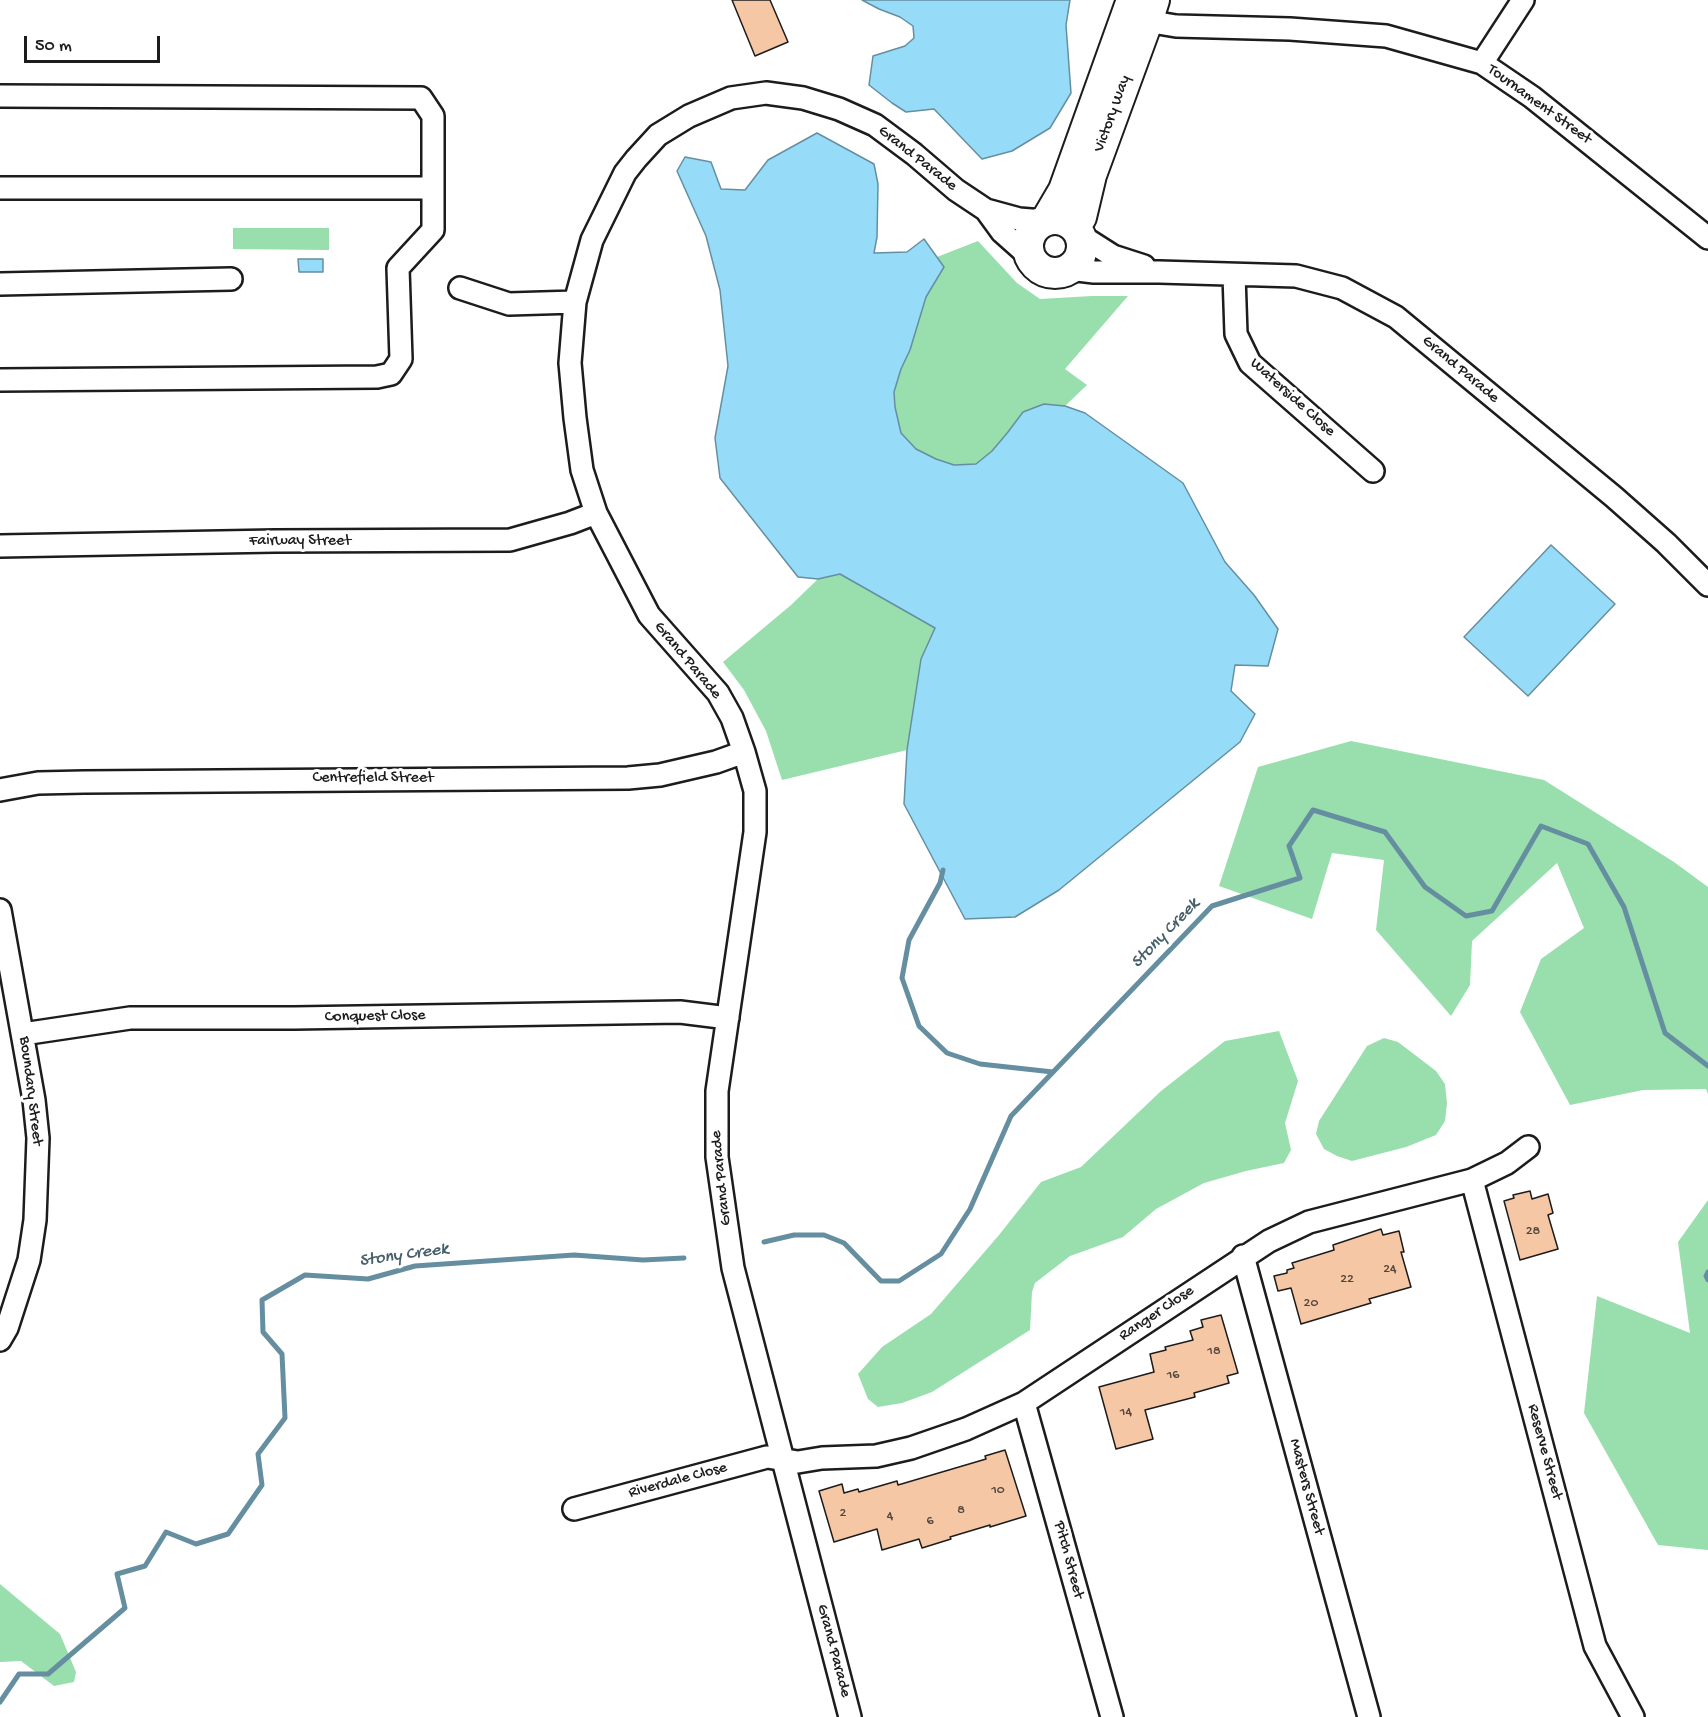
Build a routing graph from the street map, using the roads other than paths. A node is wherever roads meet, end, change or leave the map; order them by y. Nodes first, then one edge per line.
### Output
1 (1523, 0) edge
2 (1140, 10) edge
3 (1482, 63) junction
4 (0, 96) edge
5 (433, 188) junction
6 (0, 189) edge
7 (986, 210) junction
8 (1061, 226) junction
9 (1708, 238) edge
10 (1029, 256) junction
11 (1069, 269) junction
12 (1159, 272) junction
13 (1234, 275) junction
14 (231, 279) dead end
15 (0, 284) edge
16 (460, 288) dead end
17 (575, 302) junction
18 (0, 380) edge
19 (1373, 471) dead end
20 (596, 513) junction
21 (0, 546) edge
22 (1708, 585) edge
23 (744, 752) junction
24 (0, 790) edge
25 (0, 910) edge
26 (728, 1018) junction
27 (23, 1034) junction
28 (1528, 1147) dead end
29 (1472, 1180) junction
30 (1244, 1256) junction
31 (0, 1340) edge
32 (1024, 1403) junction
33 (782, 1459) junction
34 (574, 1509) dead end
35 (850, 1717) edge
36 (1112, 1717) edge
37 (1369, 1717) edge
38 (1634, 1717) edge

1 - 3 street
2 - 3 street, Tournament Street
2 - 8 street, Victory Way
3 - 9 street, Tournament Street
4 - 5 street
5 - 6 street
5 - 18 street
7 - 8 street, Grand Parade
7 - 10 street, Grand Parade
7 - 17 street, Grand Parade
8 - 10 street
8 - 11 street
8 - 12 street, Grand Parade
10 - 11 street
11 - 12 street, Grand Parade
12 - 13 street, Grand Parade
13 - 19 street, Waterside Close
13 - 22 street, Grand Parade
14 - 15 street
16 - 17 street
17 - 20 street, Grand Parade
20 - 21 street, Fairway Street
20 - 23 street, Grand Parade
23 - 24 street, Centrefield Street
23 - 26 street, Grand Parade
25 - 27 street, Boundary Street
26 - 27 street, Conquest Close
26 - 33 street, Grand Parade
27 - 31 street, Boundary Street
28 - 29 street, Ranger Close
29 - 30 street, Ranger Close
29 - 38 street, Reserve Street
30 - 32 street, Ranger Close
30 - 37 street, Masters Street
32 - 33 street, Ranger Close
32 - 36 street, Pitch Street
33 - 34 street, Riverdale Close
33 - 35 street, Grand Parade

